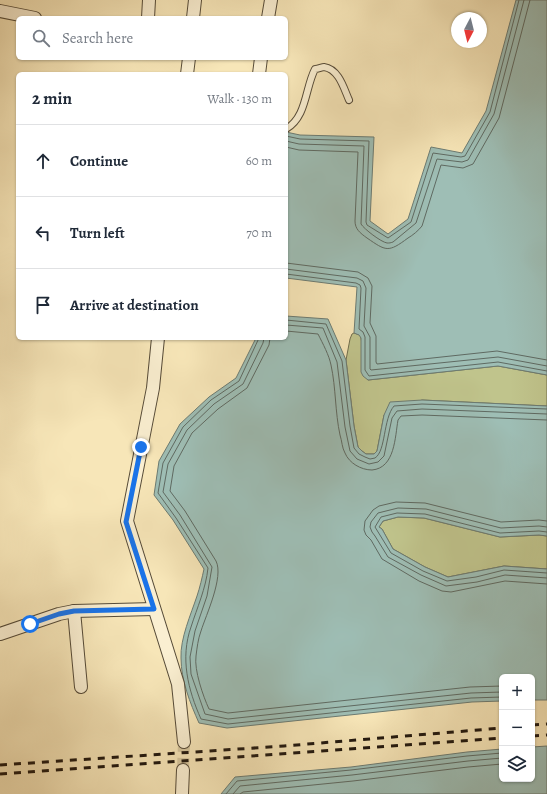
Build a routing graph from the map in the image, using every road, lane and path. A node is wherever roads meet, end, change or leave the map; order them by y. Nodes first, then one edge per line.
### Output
1 (149, 0) edge
2 (195, 0) edge
3 (271, 0) edge
4 (0, 11) edge
5 (25, 16) edge
6 (148, 16) edge
7 (194, 16) edge
8 (268, 16) edge
9 (189, 60) edge
10 (261, 60) edge
11 (187, 72) edge
12 (259, 72) edge
13 (349, 100) dead end
14 (288, 127) edge
15 (158, 340) edge
16 (154, 609) junction
17 (74, 611) junction
18 (0, 634) edge
19 (81, 688) dead end
20 (184, 742) tunnel mouth
21 (183, 770) tunnel mouth
22 (182, 794) edge

1 - 6 street
2 - 7 street
3 - 8 street
4 - 5 street
9 - 11 street
10 - 12 street
13 - 14 lane
15 - 16 street
16 - 17 street
16 - 20 street
17 - 18 street
17 - 19 street
21 - 22 street

